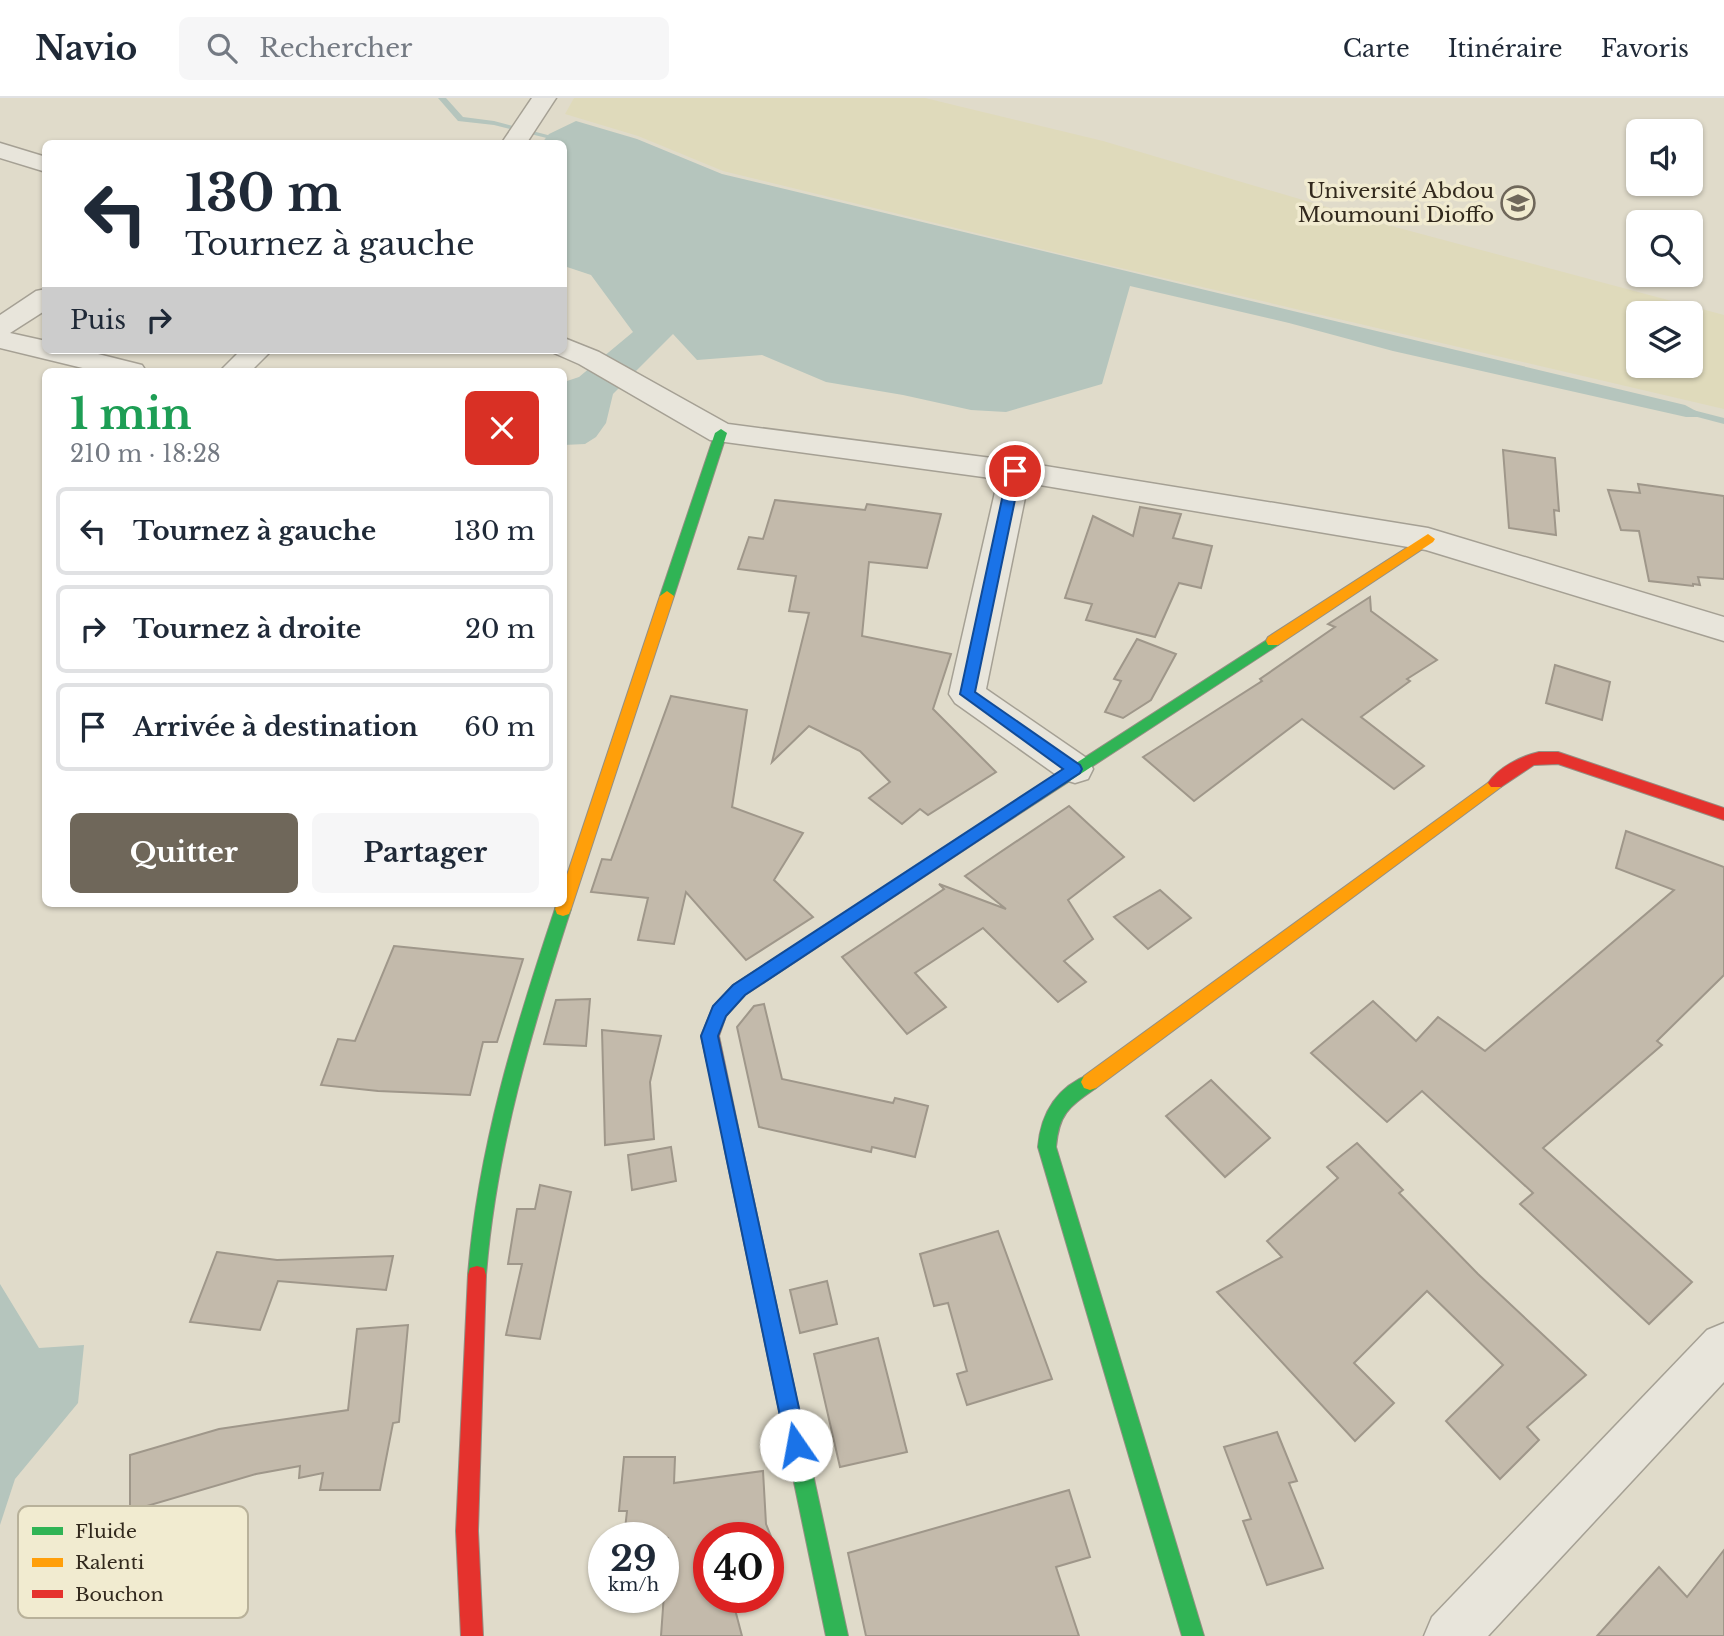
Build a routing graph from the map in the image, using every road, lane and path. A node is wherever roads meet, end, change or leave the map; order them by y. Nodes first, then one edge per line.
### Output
1 (0, 150) edge
2 (42, 163) edge
3 (42, 300) edge
4 (0, 327) edge
5 (0, 340) edge
6 (42, 350) edge
7 (576, 353) edge
8 (60, 354) edge
9 (253, 354) edge
10 (119, 368) edge
11 (237, 368) edge
12 (722, 433) junction
13 (1015, 471) junction
14 (1428, 539) junction
15 (1724, 629) edge
16 (1075, 769) junction
17 (1724, 814) edge
18 (567, 897) edge
19 (564, 907) edge
20 (1724, 1347) edge
21 (472, 1636) edge
22 (837, 1636) edge
23 (1194, 1636) edge
24 (1451, 1636) edge

1 - 2 street
3 - 4 street
5 - 6 street
7 - 12 street
8 - 10 street
9 - 11 street
12 - 13 street
12 - 18 street
13 - 14 street
13 - 16 street
14 - 15 street
14 - 16 street
16 - 22 street
17 - 23 street
19 - 21 street
20 - 24 street

